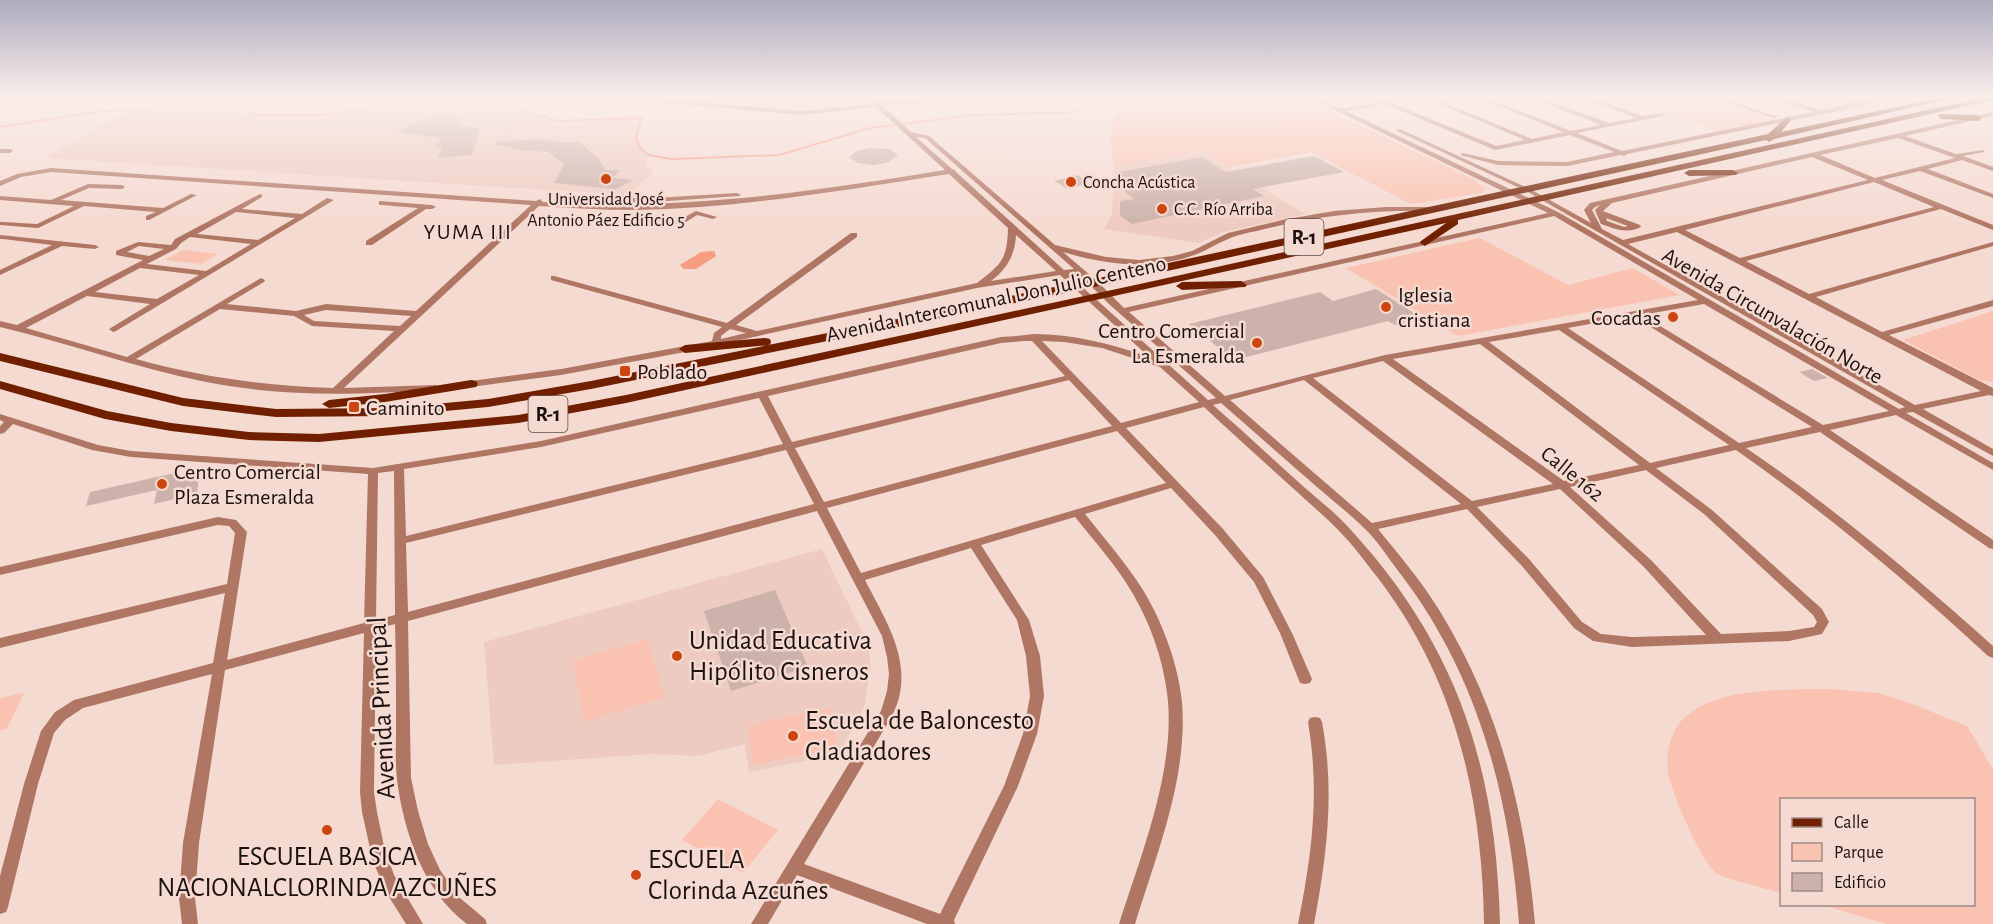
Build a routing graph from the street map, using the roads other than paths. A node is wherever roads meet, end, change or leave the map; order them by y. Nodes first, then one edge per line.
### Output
1 (914, 140) edge
2 (931, 140) edge
3 (1401, 140) edge
4 (1419, 140) edge
5 (1476, 140) edge
6 (1537, 140) edge
7 (1589, 140) edge
8 (1691, 140) edge
9 (1759, 140) edge
10 (1811, 140) edge
11 (1862, 140) edge
12 (1879, 140) edge
13 (1910, 140) edge
14 (1533, 141) joint
15 (1862, 144) junction
16 (1431, 146) junction
17 (0, 151) edge
18 (10, 151) dead end
19 (1982, 151) dead end
20 (1624, 154) junction
21 (1813, 155) junction
22 (1954, 155) junction
23 (1963, 158) junction
24 (960, 166) junction
25 (946, 169) junction
26 (1922, 169) junction
27 (1993, 169) edge
28 (1659, 173) junction
29 (1733, 173) junction
30 (0, 177) edge
31 (11, 178) junction
32 (1875, 180) junction
33 (0, 184) edge
34 (379, 185) junction
35 (123, 187) dead end
36 (1528, 190) junction
37 (370, 191) junction
38 (1514, 193) junction
39 (193, 195) dead end
40 (260, 196) dead end
41 (434, 196) junction
42 (1993, 196) edge
43 (0, 198) edge
44 (330, 200) dead end
45 (541, 200) junction
46 (1545, 200) junction
47 (1610, 201) junction
48 (51, 202) junction
49 (1532, 202) junction
50 (382, 203) dead end
51 (83, 204) junction
52 (425, 207) junction
53 (1942, 207) junction
54 (696, 209) junction
55 (1442, 209) junction
56 (164, 210) junction
57 (234, 210) junction
58 (1599, 213) junction
59 (1555, 214) junction
60 (303, 216) junction
61 (713, 217) dead end
62 (149, 218) dead end
63 (1459, 218) junction
64 (678, 223) dead end
65 (3, 224) dead end
66 (1613, 226) junction
67 (1637, 227) junction
68 (1012, 228) junction
69 (1993, 228) edge
70 (1598, 229) junction
71 (1678, 229) junction
72 (189, 234) junction
73 (854, 235) dead end
74 (1653, 235) junction
75 (3, 237) dead end
76 (259, 242) junction
77 (369, 243) dead end
78 (1425, 243) junction
79 (1622, 243) junction
80 (60, 244) junction
81 (1273, 244) junction
82 (1993, 244) edge
83 (1051, 246) junction
84 (95, 247) dead end
85 (173, 247) junction
86 (1206, 248) junction
87 (151, 259) junction
88 (1739, 261) junction
89 (138, 265) junction
90 (2, 271) edge
91 (1081, 271) junction
92 (206, 273) junction
93 (1062, 274) junction
94 (554, 278) dead end
95 (261, 280) dead end
96 (1094, 283) junction
97 (1241, 285) junction
98 (977, 286) junction
99 (1149, 286) junction
100 (1075, 287) junction
101 (86, 293) junction
102 (1105, 295) junction
103 (1808, 297) junction
104 (1091, 299) junction
105 (1705, 301) junction
106 (159, 302) junction
107 (1993, 303) edge
108 (220, 306) junction
109 (1123, 311) junction
110 (296, 314) junction
111 (418, 314) junction
112 (1635, 314) junction
113 (0, 324) edge
114 (730, 325) junction
115 (1561, 327) junction
116 (19, 328) junction
117 (113, 329) dead end
118 (401, 329) junction
119 (755, 333) junction
120 (840, 335) junction
121 (1881, 335) junction
122 (1033, 337) junction
123 (1482, 341) junction
124 (716, 342) junction
125 (685, 349) junction
126 (0, 357) edge
127 (1385, 358) junction
128 (128, 360) junction
129 (1163, 365) junction
130 (1071, 377) junction
131 (1306, 377) junction
132 (471, 384) junction
133 (0, 385) edge
134 (336, 390) junction
135 (1992, 392) edge
136 (762, 394) junction
137 (1223, 399) junction
138 (194, 404) junction
139 (1206, 404) junction
140 (1917, 409) junction
141 (1901, 412) junction
142 (0, 417) edge
143 (11, 421) junction
144 (1118, 426) junction
145 (1822, 429) junction
146 (0, 431) edge
147 (789, 446) junction
148 (1738, 447) junction
149 (1993, 453) edge
150 (1649, 466) junction
151 (1993, 467) edge
152 (399, 468) junction
153 (373, 471) junction
154 (1174, 484) junction
155 (1562, 485) junction
156 (1468, 504) junction
157 (820, 506) junction
158 (1077, 512) junction
159 (1370, 527) junction
160 (400, 541) junction
161 (974, 543) junction
162 (1993, 545) edge
163 (0, 571) edge
164 (857, 578) junction
165 (232, 587) junction
166 (400, 618) junction
167 (370, 627) junction
168 (1719, 639) junction
169 (0, 643) edge
170 (1993, 652) edge
171 (219, 667) junction
172 (1305, 679) dead end
173 (1315, 722) dead end
174 (794, 867) junction
175 (0, 907) edge
176 (190, 924) edge
177 (415, 924) edge
178 (479, 924) edge
179 (759, 924) edge
180 (945, 924) edge
181 (1127, 924) edge
182 (1305, 924) edge
183 (1492, 924) edge
184 (1527, 924) edge

1 - 25 street
2 - 24 street
3 - 38 street, Avenida Circunvalación Norte
4 - 16 street
5 - 14 street
6 - 14 street
7 - 20 street
8 - 20 street
9 - 36 main road, Avenida Intercomunal Don Julio Centeno / R-1
10 - 28 main road, Avenida Intercomunal Don Julio Centeno / R-1
11 - 15 main road
12 - 15 street
13 - 22 street
15 - 21 street
16 - 20 street
16 - 36 street, Avenida Circunvalación Norte
17 - 18 street
19 - 22 street
21 - 29 street
21 - 32 street
22 - 23 street
23 - 26 street
23 - 27 street
24 - 25 street
24 - 83 street
25 - 45 street
25 - 54 street
25 - 68 street
26 - 32 street
26 - 42 street
28 - 29 main road
28 - 46 main road, Avenida Intercomunal Don Julio Centeno / R-1
29 - 47 street
30 - 31 street
30 - 34 street
31 - 33 street
31 - 37 street
32 - 53 street
32 - 71 street
34 - 37 street
34 - 45 street
35 - 48 street
36 - 38 main road, Avenida Intercomunal Don Julio Centeno / R-1
36 - 46 street, Avenida Circunvalación Norte
37 - 41 street
38 - 49 street, Avenida Circunvalación Norte
38 - 55 main road, Avenida Intercomunal Don Julio Centeno / R-1
39 - 56 street
40 - 57 street
41 - 45 street
41 - 52 street
43 - 48 street
44 - 60 street
45 - 54 street
45 - 111 street
46 - 49 main road, Avenida Intercomunal Don Julio Centeno / R-1
46 - 70 street, Avenida Circunvalación Norte
47 - 58 street
47 - 70 street
48 - 51 street
49 - 59 street, Avenida Circunvalación Norte
49 - 63 main road, Avenida Intercomunal Don Julio Centeno / R-1
50 - 52 street
51 - 56 street
51 - 65 street
52 - 77 street
53 - 69 street
53 - 88 street
54 - 61 street
54 - 64 street
55 - 81 main road, Avenida Intercomunal Don Julio Centeno / R-1
55 - 86 street
56 - 62 street
57 - 60 street
57 - 72 street
58 - 66 street
58 - 67 street
59 - 78 street, Avenida Intercomunal Don Julio Centeno
59 - 105 street, Avenida Circunvalación Norte
60 - 76 street
63 - 78 main road
63 - 99 main road, Avenida Intercomunal Don Julio Centeno / R-1
66 - 67 street
66 - 70 street
67 - 74 street
68 - 93 street
68 - 98 street
70 - 79 street, Avenida Circunvalación Norte
71 - 74 street
71 - 88 street
72 - 76 street
72 - 85 street
73 - 114 street
74 - 79 street
75 - 80 street
76 - 92 street
78 - 97 street, Avenida Intercomunal Don Julio Centeno
79 - 140 street, Avenida Circunvalación Norte
80 - 84 street
80 - 90 street
81 - 86 main road
81 - 96 main road, Avenida Intercomunal Don Julio Centeno / R-1
82 - 103 street
83 - 86 street
83 - 91 street
85 - 87 street
85 - 87 street
87 - 89 street
88 - 103 street
89 - 92 street
89 - 101 street
91 - 93 street, Avenida Intercomunal Don Julio Centeno
91 - 96 street
92 - 106 street
93 - 98 street, Avenida Intercomunal Don Julio Centeno
93 - 100 street
94 - 114 street
95 - 108 street
96 - 100 main road, Avenida Intercomunal Don Julio Centeno / R-1
96 - 102 street
97 - 99 main road
97 - 109 street, Avenida Intercomunal Don Julio Centeno
98 - 119 street, Avenida Intercomunal Don Julio Centeno
99 - 102 main road, Avenida Intercomunal Don Julio Centeno / R-1
100 - 104 street
100 - 120 main road, Avenida Intercomunal Don Julio Centeno / R-1
101 - 106 street
101 - 116 street
102 - 104 main road, Avenida Intercomunal Don Julio Centeno / R-1
102 - 109 street
103 - 121 street
104 - 129 street
104 - 133 main road, Avenida Intercomunal Don Julio Centeno / R-1
105 - 112 street
105 - 141 street, Avenida Circunvalación Norte
106 - 117 street
107 - 121 street
108 - 110 street
108 - 128 street
109 - 137 street
110 - 111 street
110 - 118 street
111 - 118 street
112 - 115 street
112 - 145 street
113 - 116 street, Avenida Intercomunal Don Julio Centeno
114 - 119 street
114 - 124 street
115 - 123 street
115 - 148 street
116 - 128 street, Avenida Intercomunal Don Julio Centeno
118 - 134 street
119 - 124 street, Avenida Intercomunal Don Julio Centeno
120 - 125 main road
120 - 138 main road, Avenida Intercomunal Don Julio Centeno / R-1
121 - 135 street
122 - 129 street, Avenida Intercomunal Don Julio Centeno
122 - 130 street
122 - 136 street, Avenida Intercomunal Don Julio Centeno
123 - 127 street
123 - 150 street
124 - 125 street, Avenida Intercomunal Don Julio Centeno
125 - 132 street, Avenida Intercomunal Don Julio Centeno
126 - 138 main road, Avenida Intercomunal Don Julio Centeno / R-1
127 - 131 street
127 - 155 street, Calle 162
128 - 134 street, Avenida Intercomunal Don Julio Centeno
129 - 139 street
130 - 144 street
130 - 147 street
131 - 137 street
131 - 156 street
132 - 134 street, Avenida Intercomunal Don Julio Centeno
132 - 138 main road
135 - 140 street
136 - 147 street
136 - 152 street, Avenida Intercomunal Don Julio Centeno
137 - 139 street
137 - 159 street
139 - 144 street
139 - 183 street
140 - 141 street
140 - 149 street, Avenida Circunvalación Norte
141 - 145 street
141 - 151 street, Avenida Circunvalación Norte
142 - 143 street, Avenida Intercomunal Don Julio Centeno
143 - 146 street
143 - 153 street, Avenida Intercomunal Don Julio Centeno
144 - 154 street
144 - 157 street
145 - 148 street
145 - 162 street
147 - 157 street
147 - 160 street
148 - 150 street
148 - 170 street
150 - 155 street
150 - 168 street
152 - 153 street, Avenida Intercomunal Don Julio Centeno
152 - 160 street, Avenida Principal
153 - 167 street, Avenida Principal
154 - 158 street
154 - 172 street
155 - 156 street
155 - 168 street, Calle 162
156 - 159 street
156 - 168 street
157 - 164 street
157 - 166 street
158 - 161 street
158 - 181 street
159 - 184 street
160 - 166 street, Avenida Principal
161 - 164 street
161 - 180 street
163 - 165 street
164 - 174 street
165 - 169 street
165 - 171 street
166 - 167 street
166 - 178 street, Avenida Principal
167 - 171 street
167 - 177 street, Avenida Principal
171 - 175 street
171 - 176 street
173 - 182 street
174 - 179 street
174 - 180 street

